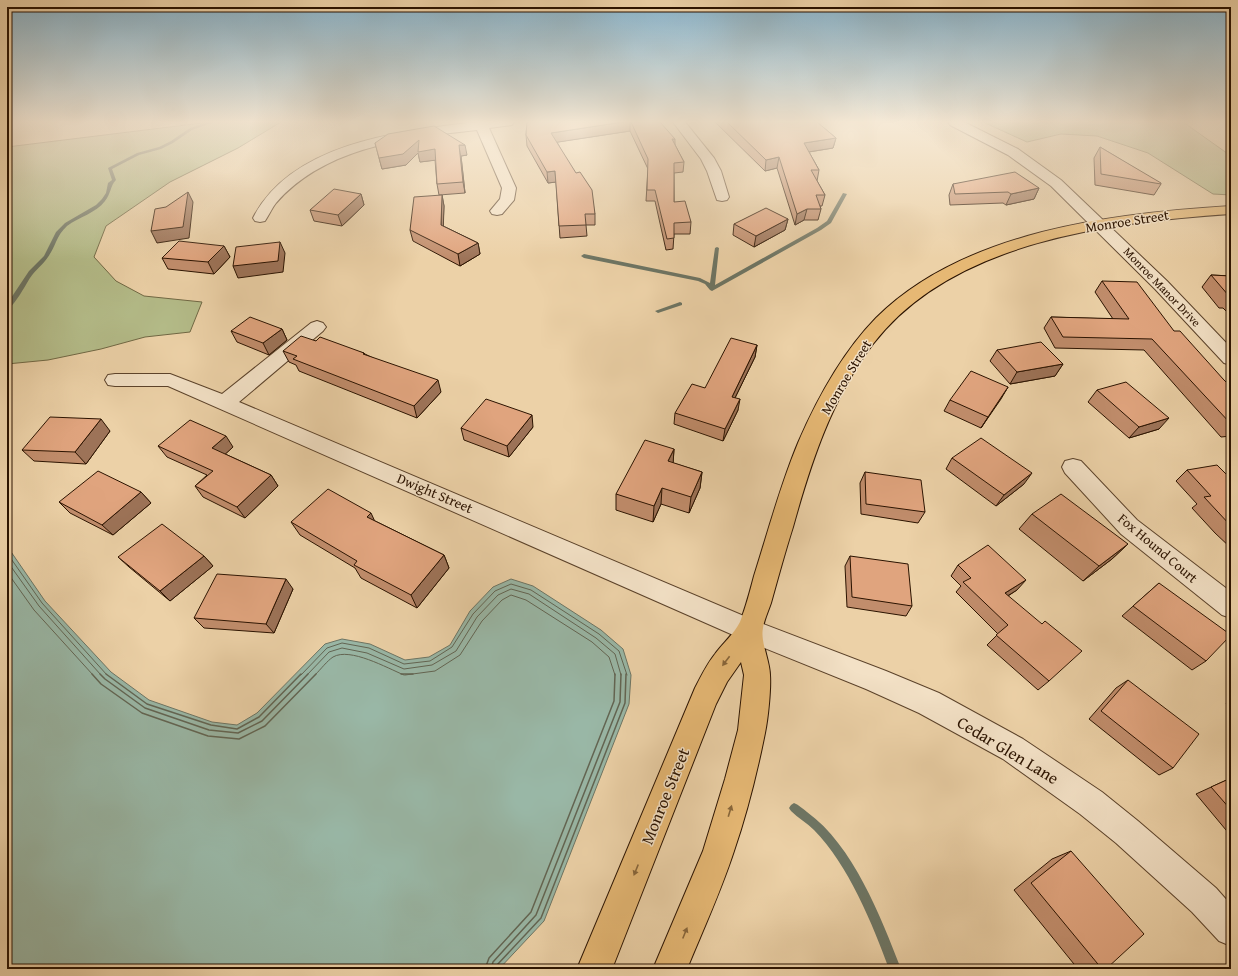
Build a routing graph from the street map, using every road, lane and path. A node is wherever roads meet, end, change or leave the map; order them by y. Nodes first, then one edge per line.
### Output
1 (312, 168) edge
2 (500, 168) edge
3 (713, 168) edge
4 (1036, 168) edge
5 (722, 197) dead end
6 (1231, 210) edge
7 (497, 211) dead end
8 (260, 218) dead end
9 (1100, 224) junction
10 (317, 327) dead end
11 (1231, 359) edge
12 (115, 380) dead end
13 (224, 403) junction
14 (1073, 467) dead end
15 (1231, 607) edge
16 (749, 630) junction
17 (1231, 929) edge
18 (594, 969) edge
19 (670, 969) edge

1 - 8 street
2 - 7 street
3 - 5 street
4 - 9 street, Monroe Manor Drive
6 - 9 main road, Monroe Street
9 - 11 street, Monroe Manor Drive
9 - 16 main road, Monroe Street
10 - 13 street
12 - 13 street, Dwight Street
13 - 16 street, Dwight Street
14 - 15 street, Fox Hound Court
16 - 17 street, Cedar Glen Lane
16 -> 18 main road, Monroe Street
19 -> 16 main road, Monroe Street

